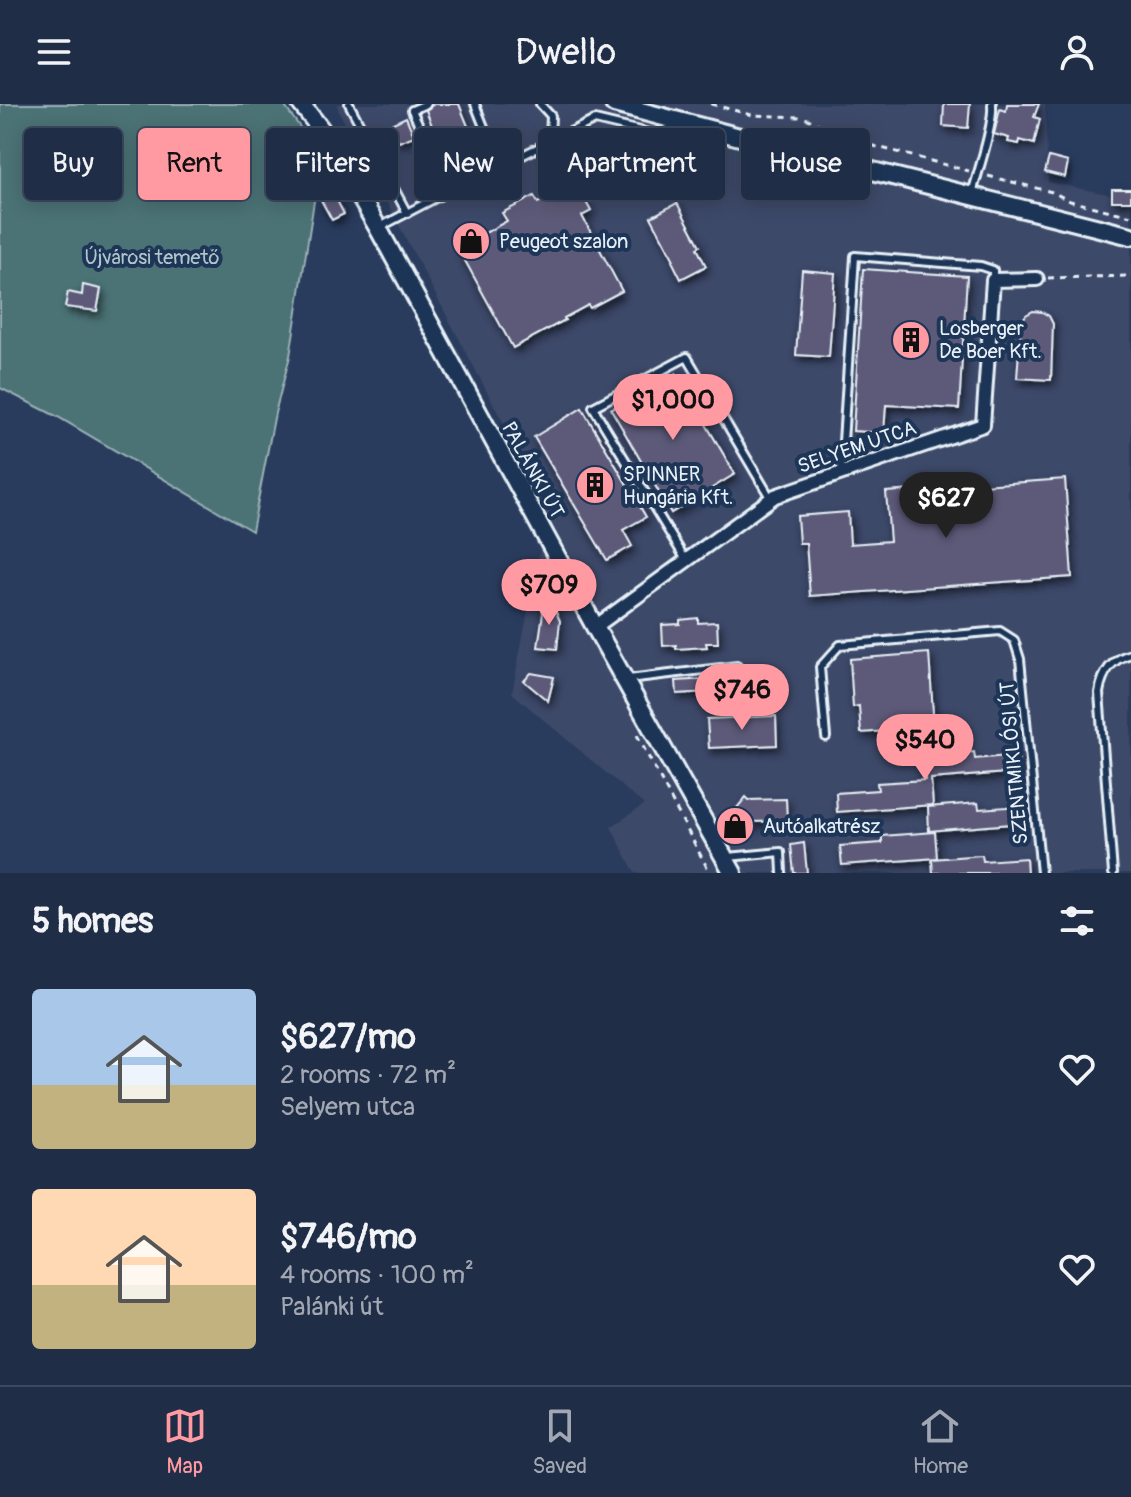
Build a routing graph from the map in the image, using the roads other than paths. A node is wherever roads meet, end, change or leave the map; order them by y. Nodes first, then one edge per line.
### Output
1 (301, 104) edge
2 (313, 104) edge
3 (349, 104) edge
4 (426, 104) edge
5 (475, 104) edge
6 (540, 104) edge
7 (614, 104) edge
8 (992, 104) edge
9 (686, 123) junction
10 (320, 128) joint
11 (420, 128) edge
12 (484, 128) edge
13 (550, 128) edge
14 (577, 128) edge
15 (628, 128) edge
16 (671, 128) edge
17 (972, 196) junction
18 (362, 200) edge
19 (432, 200) edge
20 (407, 213) junction
21 (378, 228) junction
22 (1131, 236) edge
23 (1037, 279) road end
24 (993, 280) junction
25 (841, 473) junction
26 (771, 499) junction
27 (686, 560) junction
28 (595, 627) junction
29 (1131, 654) edge
30 (737, 666) dead end
31 (624, 679) junction
32 (826, 737) dead end
33 (724, 857) junction
34 (733, 873) edge
35 (782, 873) edge
36 (1041, 873) edge
37 (1113, 873) edge

1 - 10 street, PALÁNKI ÚT
2 - 10 street, PALÁNKI ÚT
3 - 20 lane
4 - 11 lane
5 - 12 lane
6 - 13 lane
7 - 9 street
8 - 17 lane
9 - 16 lane
9 - 17 street
14 - 15 lane
17 - 22 street
18 - 21 street, PALÁNKI ÚT
19 - 20 lane
20 - 21 lane
21 - 28 street, PALÁNKI ÚT
23 - 24 street
24 - 25 street, SELYEM UTCA
24 - 25 lane
25 - 26 street, SELYEM UTCA
26 - 27 street, SELYEM UTCA
26 - 27 lane
27 - 28 street, SELYEM UTCA
28 - 31 street, PALÁNKI ÚT
29 - 37 lane
30 - 31 lane
31 - 33 street, PALÁNKI ÚT
32 - 36 lane, SZENTMIKLÓSI ÚT
33 - 34 street, PALÁNKI ÚT
33 - 35 lane

